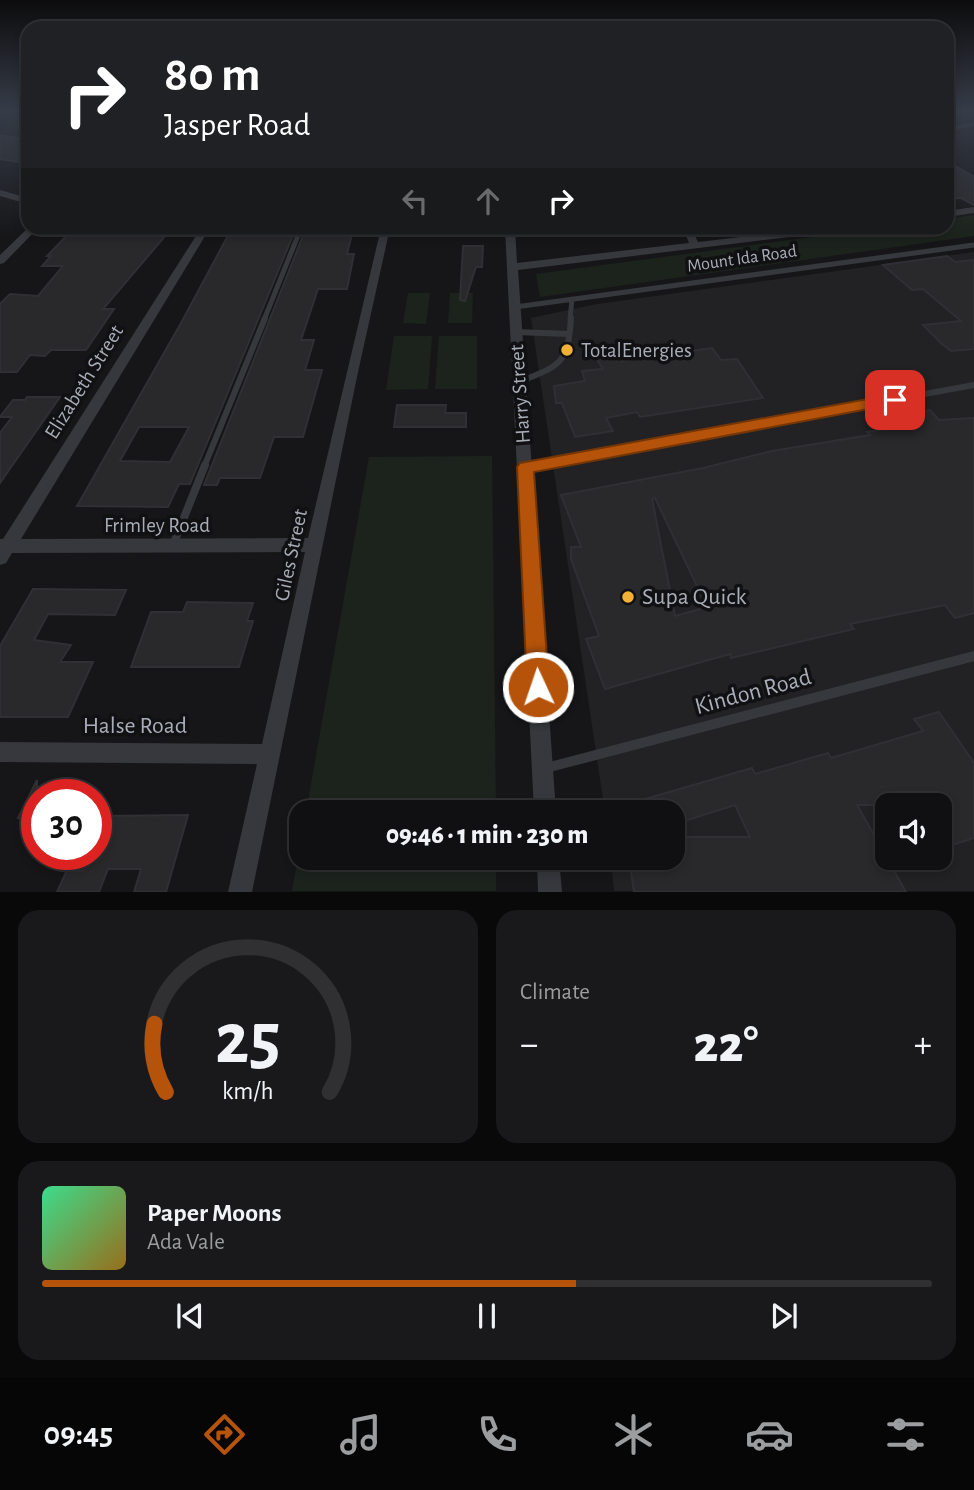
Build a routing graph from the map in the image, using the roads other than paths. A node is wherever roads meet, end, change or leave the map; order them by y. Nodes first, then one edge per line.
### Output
1 (0, 193) edge
2 (21, 199) edge
3 (974, 210) edge
4 (954, 213) edge
5 (26, 235) edge
6 (201, 235) edge
7 (298, 235) edge
8 (384, 235) edge
9 (511, 235) edge
10 (690, 235) edge
11 (783, 235) edge
12 (974, 245) edge
13 (695, 246) junction
14 (0, 261) edge
15 (513, 267) junction
16 (572, 299) junction
17 (515, 307) junction
18 (516, 332) junction
19 (569, 334) junction
20 (518, 382) junction
21 (974, 385) edge
22 (526, 467) junction
23 (314, 545) junction
24 (173, 546) junction
25 (3, 550) edge
26 (974, 656) edge
27 (0, 752) edge
28 (270, 754) junction
29 (542, 769) junction
30 (544, 800) edge
31 (549, 870) edge
32 (240, 891) edge
33 (550, 891) edge

1 - 2 street
3 - 4 street
5 - 14 street
6 - 25 street, Elizabeth Street
7 - 24 lane
8 - 23 street, Giles Street
9 - 15 street, Harry Street
10 - 13 street
11 - 13 street, Mount Ida Road
12 - 16 lane, Mount Ida Road
13 - 15 street, Mount Ida Road
15 - 17 street, Harry Street
16 - 17 lane, Mount Ida Road
16 - 19 lane
17 - 18 street, Harry Street
18 - 19 lane
18 - 20 street, Harry Street
19 - 20 lane
20 - 22 street, Harry Street
21 - 22 lane
22 - 29 street, Harry Street
23 - 24 street, Frimley Road
23 - 28 street, Giles Street
24 - 25 street, Frimley Road
26 - 29 lane, Kindon Road
27 - 28 street, Halse Road
28 - 32 street, Giles Street
29 - 30 street, Harry Street
31 - 33 street

